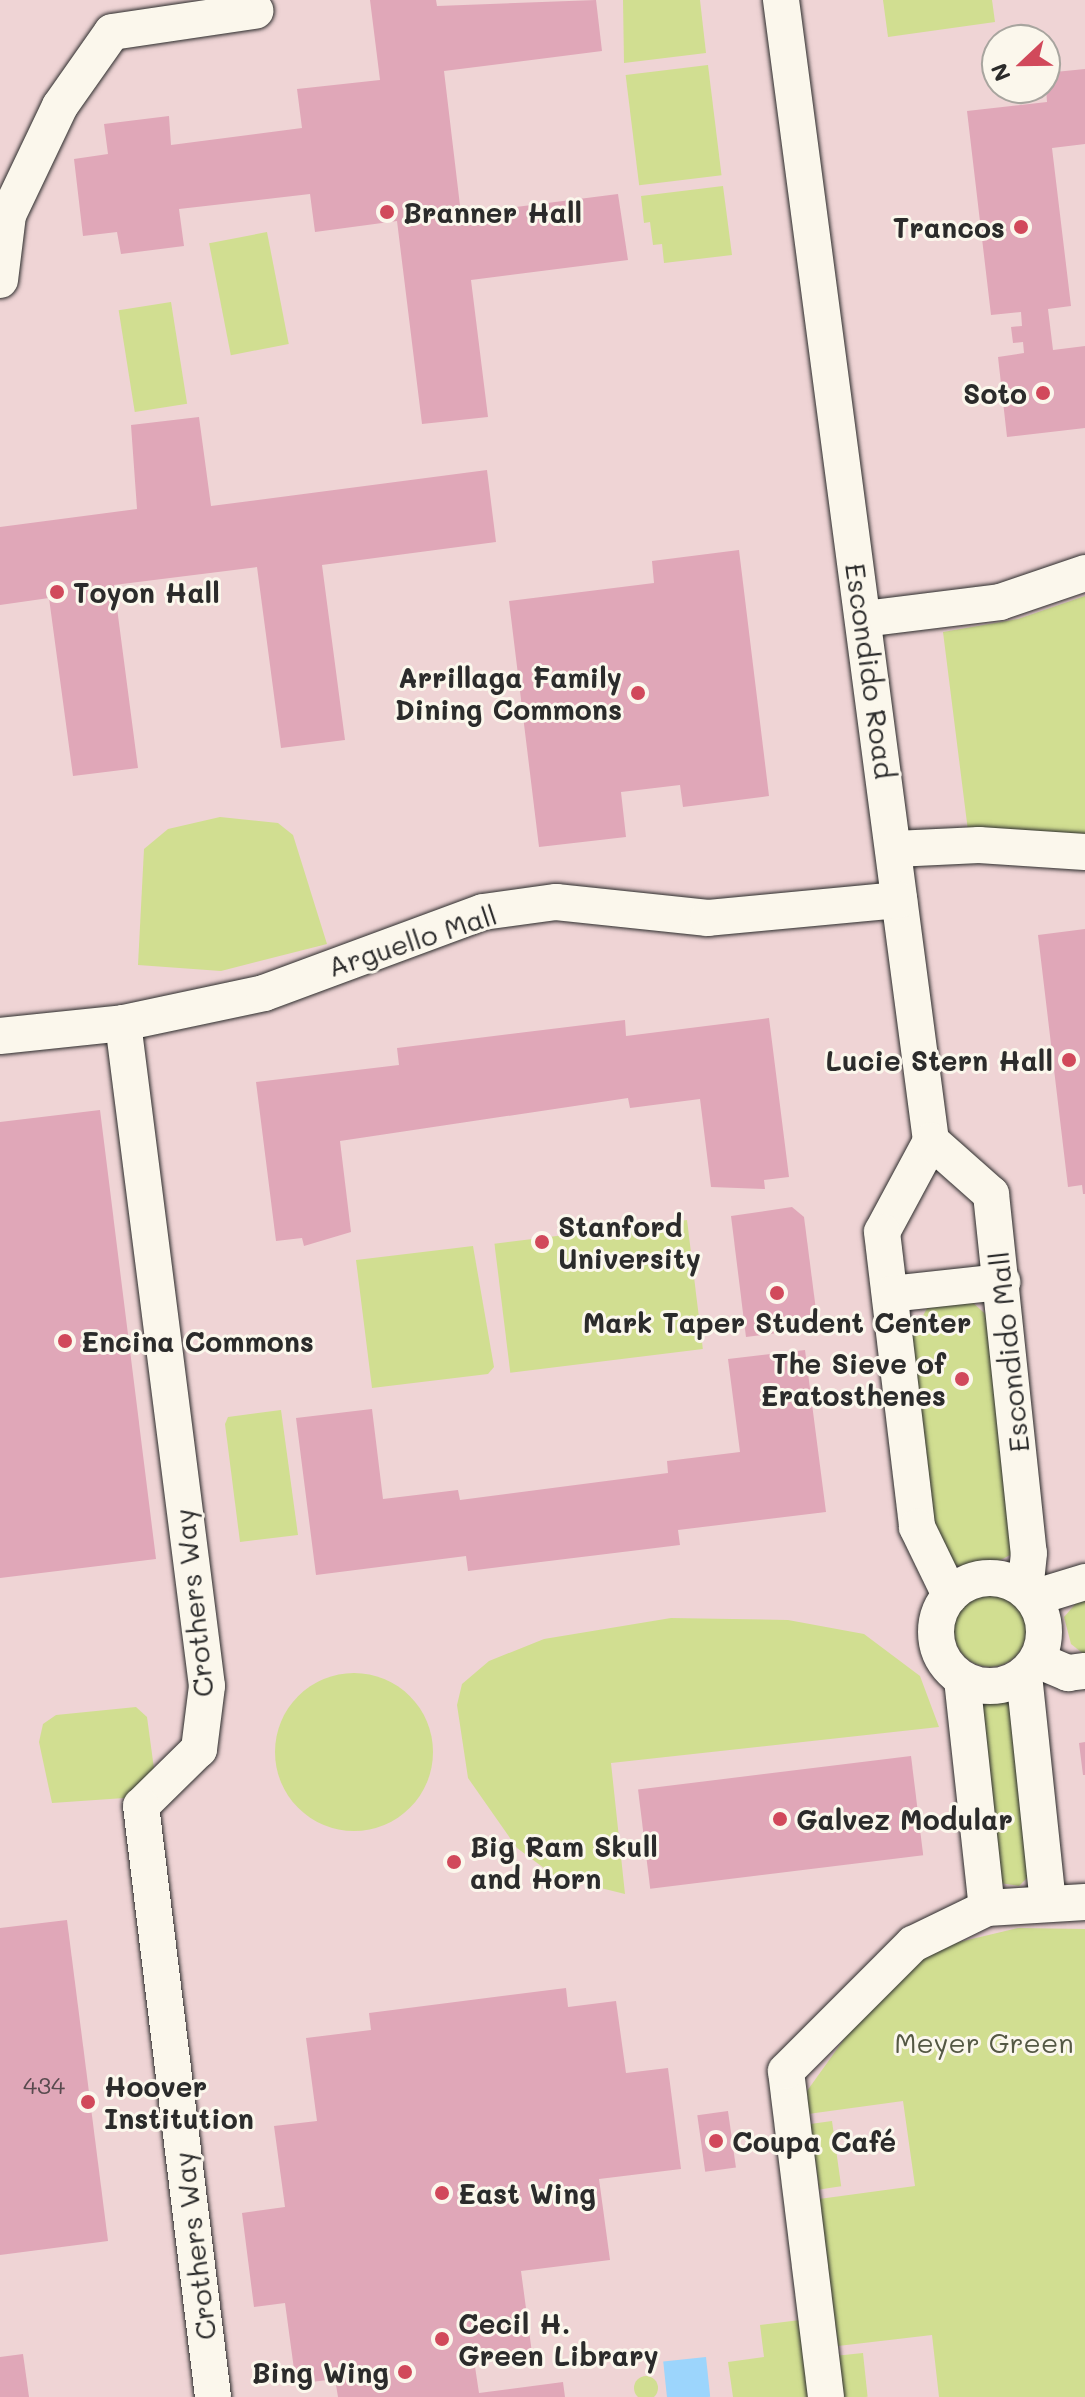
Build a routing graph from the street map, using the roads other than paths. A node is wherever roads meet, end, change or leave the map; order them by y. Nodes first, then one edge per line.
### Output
1 (781, 0) edge
2 (255, 11) dead end
3 (0, 280) edge
4 (1085, 573) edge
5 (864, 619) junction
6 (895, 849) junction
7 (1085, 852) edge
8 (899, 900) junction
9 (123, 1023) junction
10 (0, 1036) edge
11 (931, 1141) junction
12 (1002, 1282) junction
13 (891, 1294) junction
14 (1085, 1582) edge
15 (1029, 1594) junction
16 (950, 1595) junction
17 (1030, 1667) junction
18 (1085, 1671) edge
19 (962, 1679) junction
20 (1085, 1902) edge
21 (1048, 1903) junction
22 (987, 1908) junction
23 (213, 2397) edge
24 (826, 2397) edge

1 - 5 street, Escondido Road
2 - 3 street
4 - 5 street
5 - 6 street, Escondido Road
6 - 7 street
6 - 8 street, Escondido Road
8 - 9 street, Arguello Mall
8 - 11 street, Escondido Road
9 - 10 street, Arguello Mall
9 - 23 street, Crothers Way
11 - 12 street, Escondido Mall
11 - 13 street
12 - 13 street
12 - 15 street, Escondido Mall
13 - 16 street
14 - 15 street
15 - 16 street
15 - 17 street
16 - 19 street
17 - 18 street
17 - 19 street
17 - 21 street
19 - 22 street
20 - 21 street
21 - 22 street
22 - 24 street

